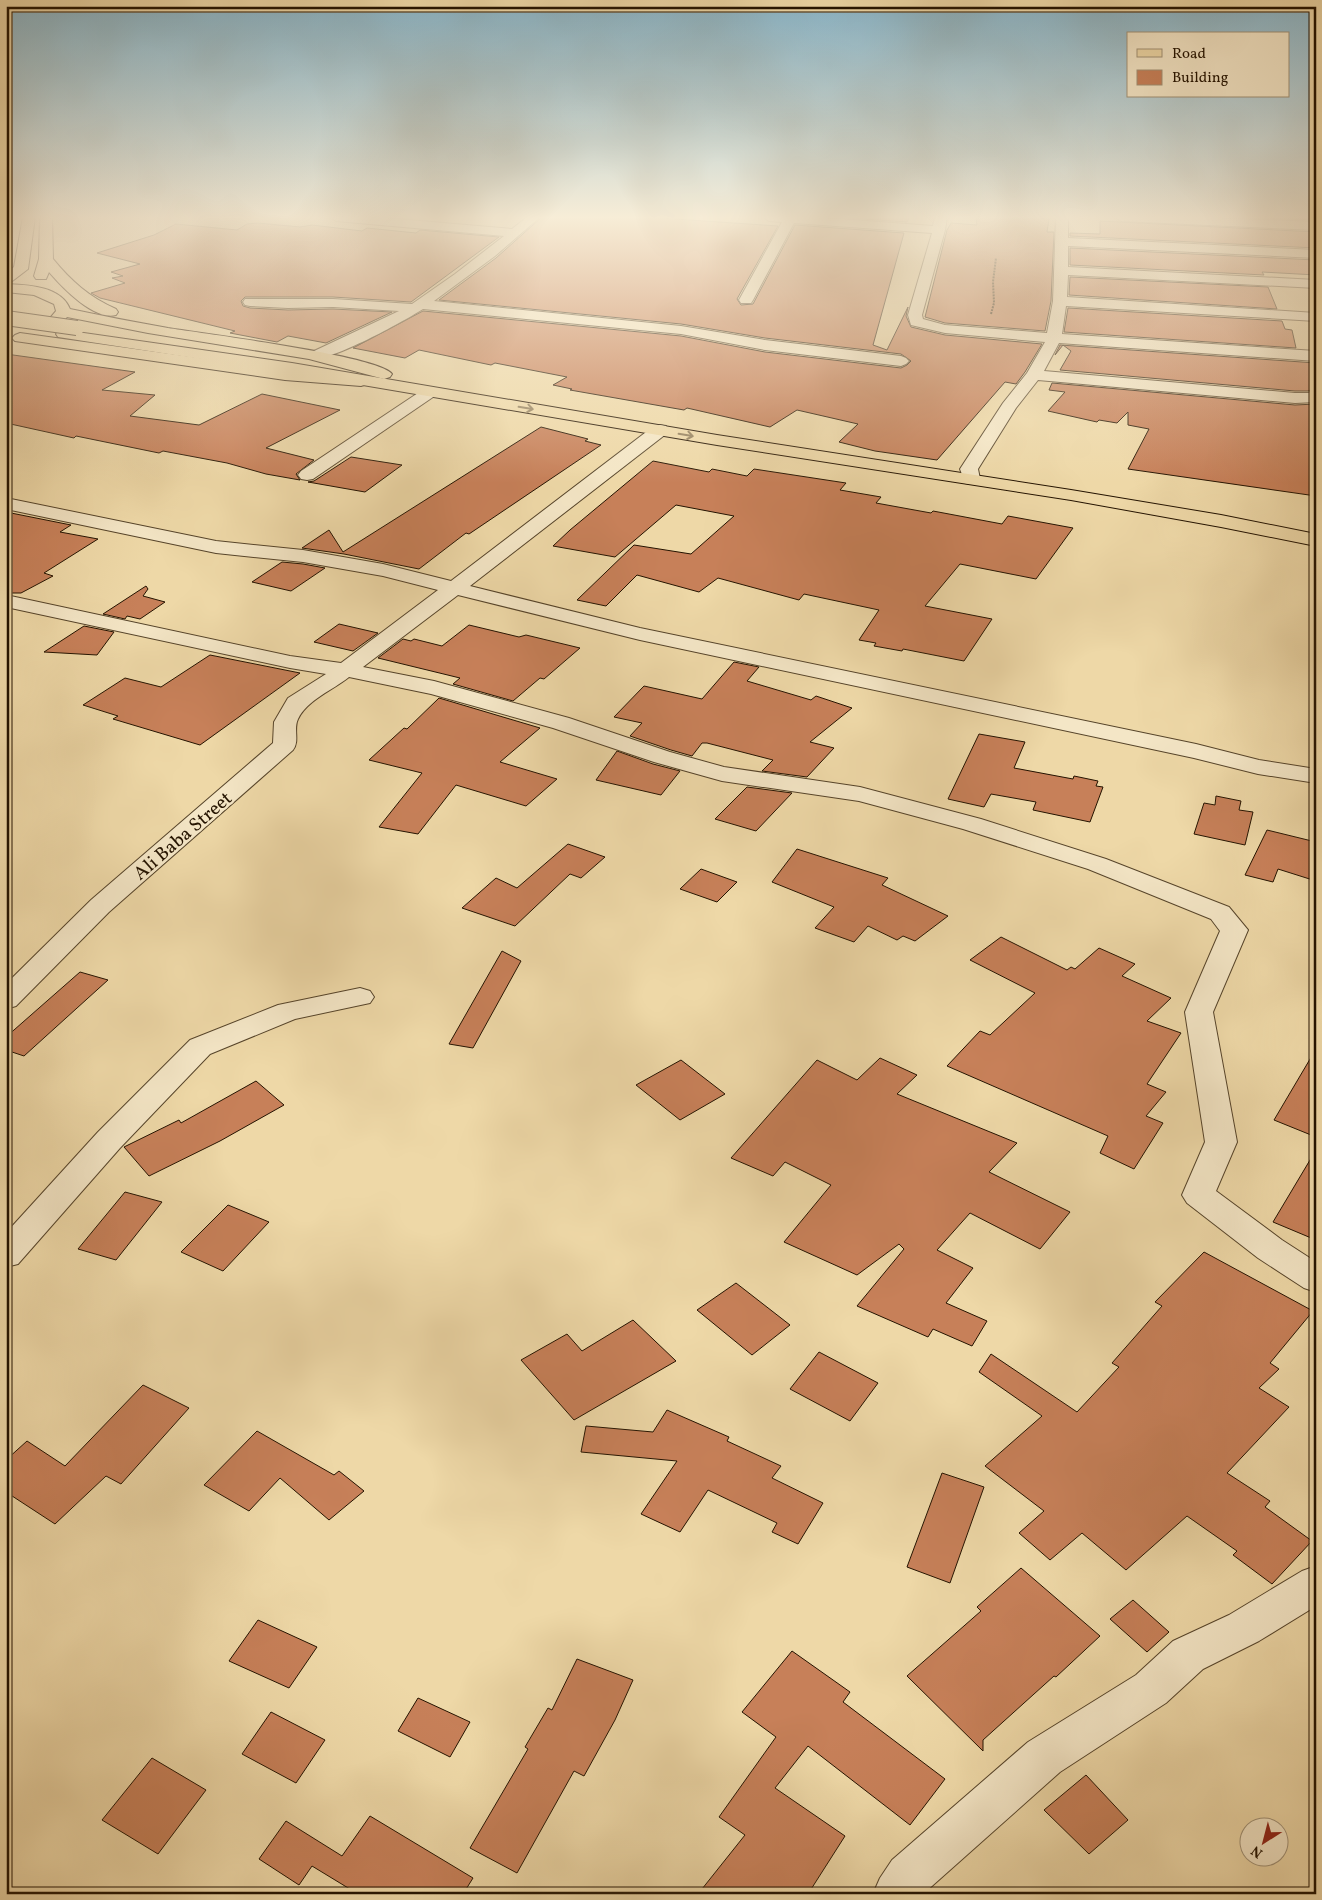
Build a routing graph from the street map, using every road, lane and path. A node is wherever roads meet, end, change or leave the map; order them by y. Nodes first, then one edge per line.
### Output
1 (62, 306) edge
2 (94, 306) edge
3 (409, 306) edge
4 (416, 306) junction
5 (918, 306) edge
6 (993, 306) edge
7 (1059, 306) edge
8 (1139, 306) edge
9 (1294, 306) edge
10 (64, 312) junction
11 (1296, 315) junction
12 (1316, 317) edge
13 (6, 318) edge
14 (6, 326) edge
15 (70, 331) junction
16 (171, 332) junction
17 (982, 332) junction
18 (1054, 338) junction
19 (13, 340) edge
20 (317, 355) junction
21 (901, 361) dead end
22 (1312, 369) edge
23 (384, 374) junction
24 (1034, 375) junction
25 (361, 380) junction
26 (430, 392) junction
27 (1316, 395) edge
28 (660, 430) junction
29 (970, 474) junction
30 (307, 475) dead end
31 (6, 504) edge
32 (1316, 536) edge
33 (1316, 540) edge
34 (454, 588) junction
35 (6, 601) edge
36 (346, 670) junction
37 (1316, 776) edge
38 (360, 997) dead end
39 (6, 1000) edge
40 (6, 1255) edge
41 (1316, 1279) edge
42 (1316, 1584) edge
43 (896, 1894) edge

1 - 10 main road
2 - 16 main road
3 - 4 street
4 - 20 street
4 - 21 street
5 - 17 street
6 - 17 path
7 - 18 street
8 - 11 street
9 - 11 street
10 - 16 main road
10 - 19 main road
11 - 12 street
11 - 22 street
13 - 15 main road, bridge
14 - 15 main road
15 - 23 main road
15 - 25 main road
16 - 20 main road
17 - 18 street
18 - 22 street
18 - 24 street
19 - 25 main road
20 - 23 main road
23 - 29 main road
24 - 27 street
24 - 29 street
25 - 26 main road
26 -> 28 main road
26 - 30 street
28 -> 29 main road
28 - 34 street, Ali Baba Street
29 - 32 main road
29 - 33 main road
31 - 34 street
34 - 36 street, Ali Baba Street
34 - 37 street
35 - 36 street
36 - 39 street, Ali Baba Street
36 - 41 street
38 - 40 street
42 - 43 street

